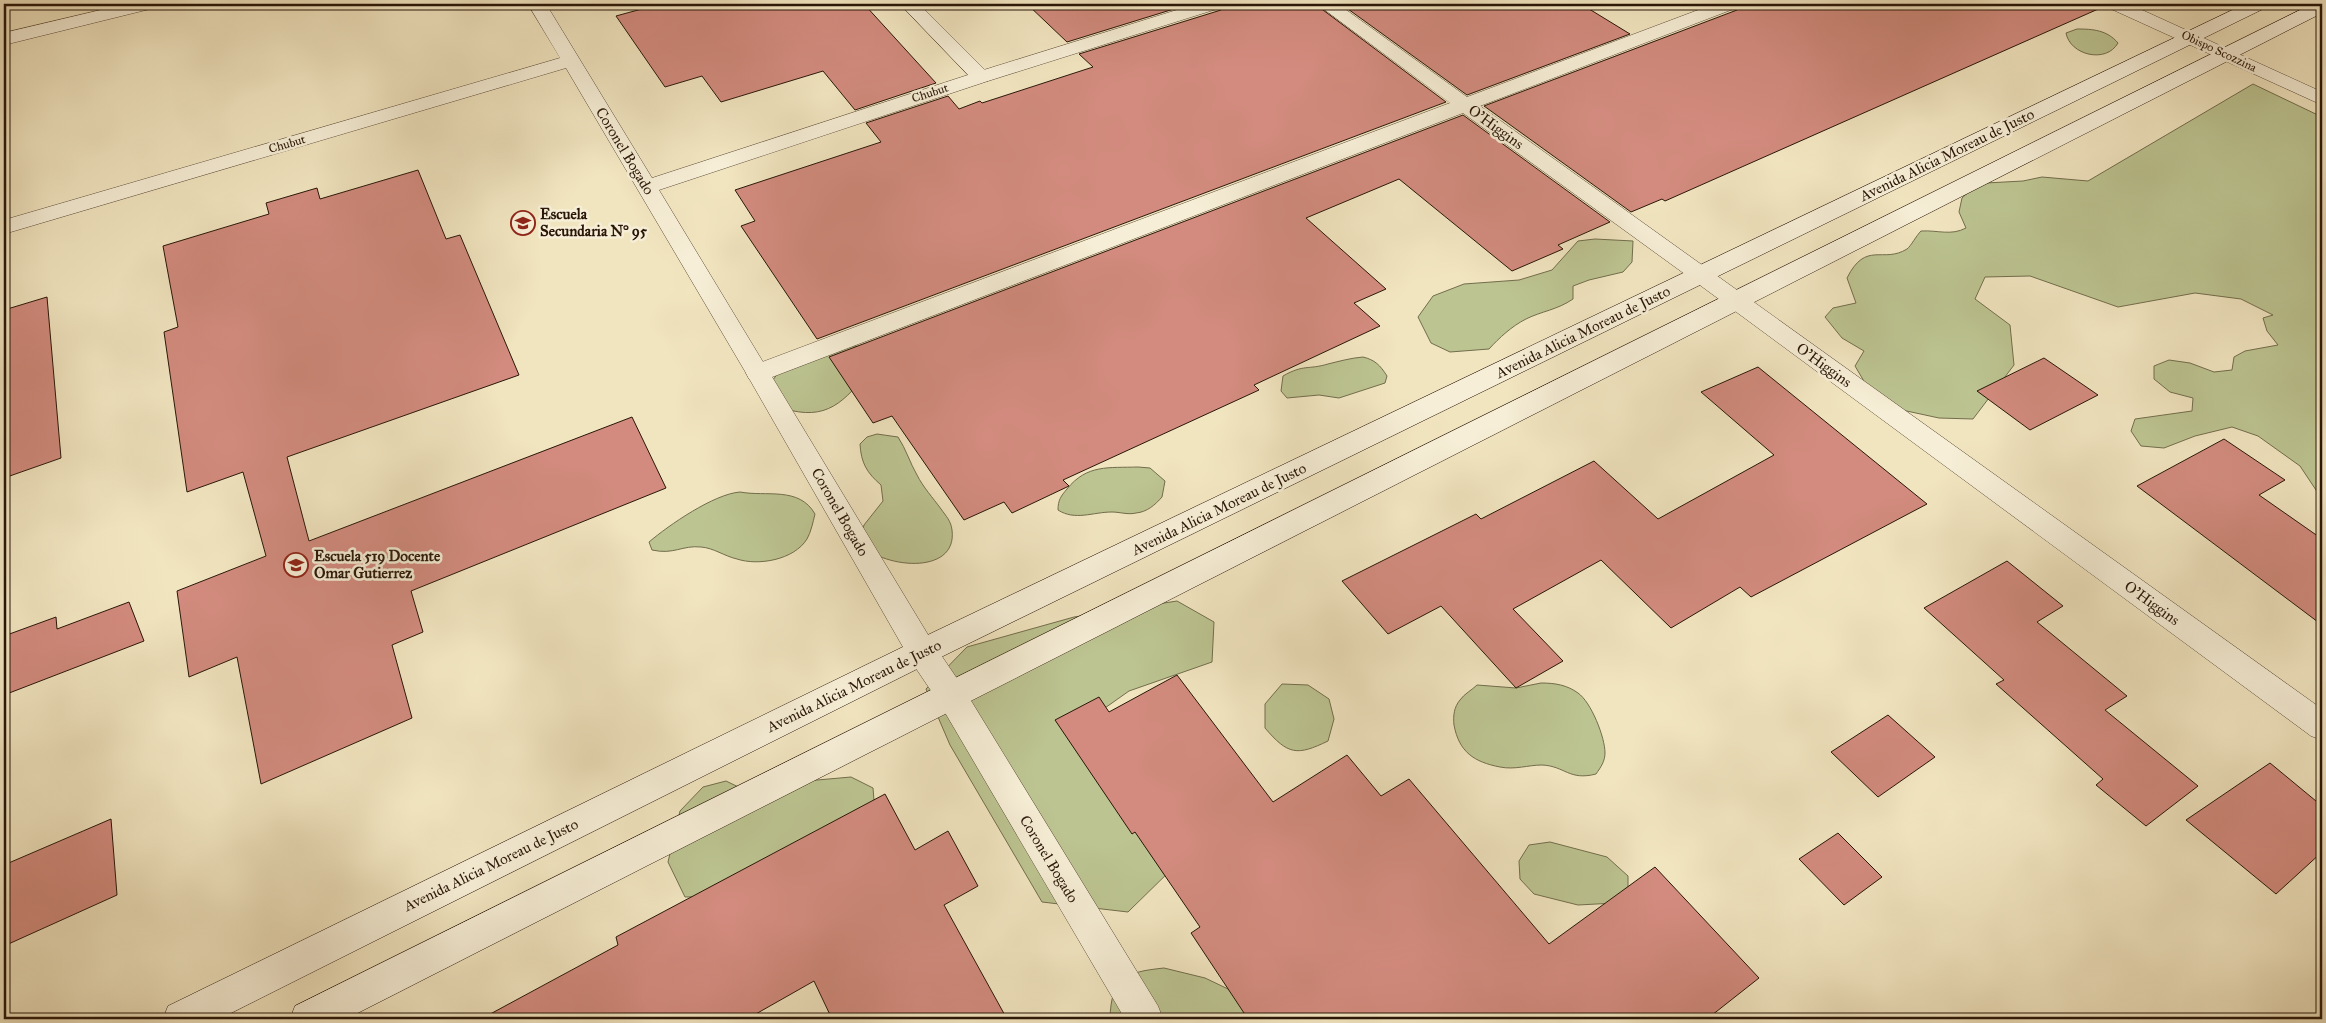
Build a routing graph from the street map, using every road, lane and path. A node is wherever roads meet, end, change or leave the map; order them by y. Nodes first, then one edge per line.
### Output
1 (148, 4) edge
2 (537, 4) edge
3 (909, 4) edge
4 (1214, 4) edge
5 (1326, 4) edge
6 (1730, 4) edge
7 (2115, 4) edge
8 (2259, 4) edge
9 (2322, 6) edge
10 (2190, 38) junction
11 (4, 39) edge
12 (2226, 54) junction
13 (570, 61) junction
14 (981, 76) junction
15 (2322, 99) edge
16 (1465, 105) junction
17 (646, 186) junction
18 (4, 227) edge
19 (1701, 275) junction
20 (1736, 301) junction
21 (758, 373) junction
22 (922, 652) junction
23 (951, 695) junction
24 (2322, 726) edge
25 (181, 1019) edge
26 (308, 1019) edge
27 (1145, 1019) edge

1 - 11 main road
2 - 13 main road, Coronel Bogado
3 - 14 main road
4 - 14 main road, Chubut
5 - 16 main road, O'Higgins
6 - 16 main road
7 - 10 main road, Obispo Scozzina
8 - 10 main road, Avenida Alicia Moreau de Justo
9 - 12 main road
10 - 12 main road, Obispo Scozzina
10 - 19 main road, Avenida Alicia Moreau de Justo
12 - 15 main road, Obispo Scozzina
12 - 20 main road
13 - 17 main road, Coronel Bogado
13 - 18 main road, Chubut
14 - 17 main road, Chubut
16 - 19 main road, O'Higgins
16 - 21 main road
17 - 21 main road, Coronel Bogado
19 - 20 main road, O'Higgins
19 - 22 main road, Avenida Alicia Moreau de Justo
20 - 23 main road
20 - 24 main road, O'Higgins
21 - 22 main road, Coronel Bogado
22 - 23 main road, Coronel Bogado
22 - 25 main road, Avenida Alicia Moreau de Justo
23 - 26 main road
23 - 27 main road, Coronel Bogado

